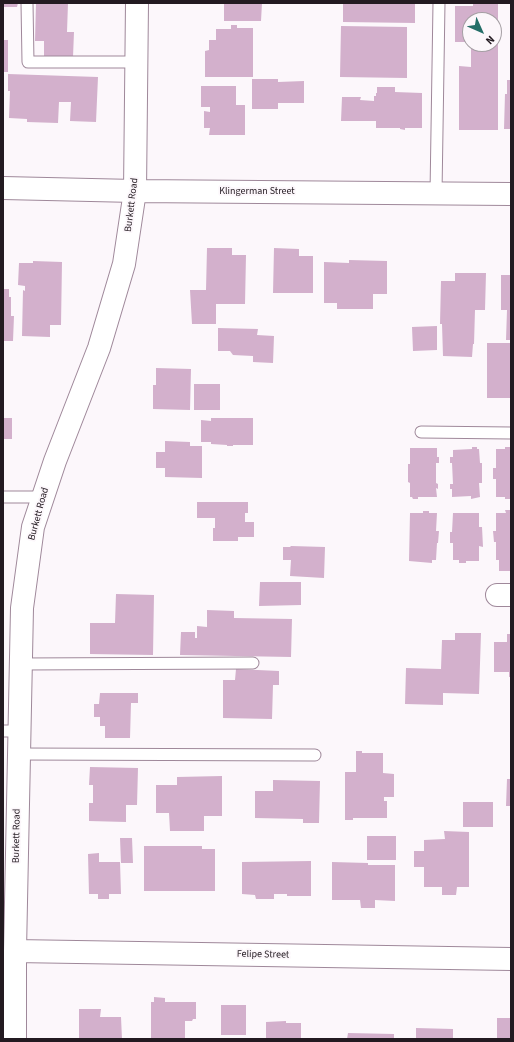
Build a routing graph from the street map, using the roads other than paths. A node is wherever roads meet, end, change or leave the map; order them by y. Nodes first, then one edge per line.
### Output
1 (27, 3) edge
2 (137, 3) edge
3 (440, 3) edge
4 (137, 62) junction
5 (3, 188) edge
6 (135, 191) junction
7 (436, 193) junction
8 (511, 194) edge
9 (421, 432) dead end
10 (511, 433) edge
11 (3, 497) edge
12 (43, 497) junction
13 (252, 663) dead end
14 (21, 664) junction
15 (11, 731) edge
16 (19, 754) junction
17 (315, 755) dead end
18 (15, 951) junction
19 (511, 959) edge
20 (15, 1039) edge

1 - 4 lane
2 - 4 street, Burkett Road
3 - 7 lane
4 - 6 street, Burkett Road
5 - 6 street, Klingerman Street
6 - 7 street, Klingerman Street
6 - 12 street, Burkett Road
7 - 8 street, Klingerman Street
9 - 10 lane
11 - 12 lane
12 - 14 street, Burkett Road
13 - 14 lane
14 - 15 street, Burkett Road
15 - 16 street, Burkett Road
16 - 17 lane
16 - 18 street, Burkett Road
18 - 19 street, Felipe Street
18 - 20 street, Burkett Road

